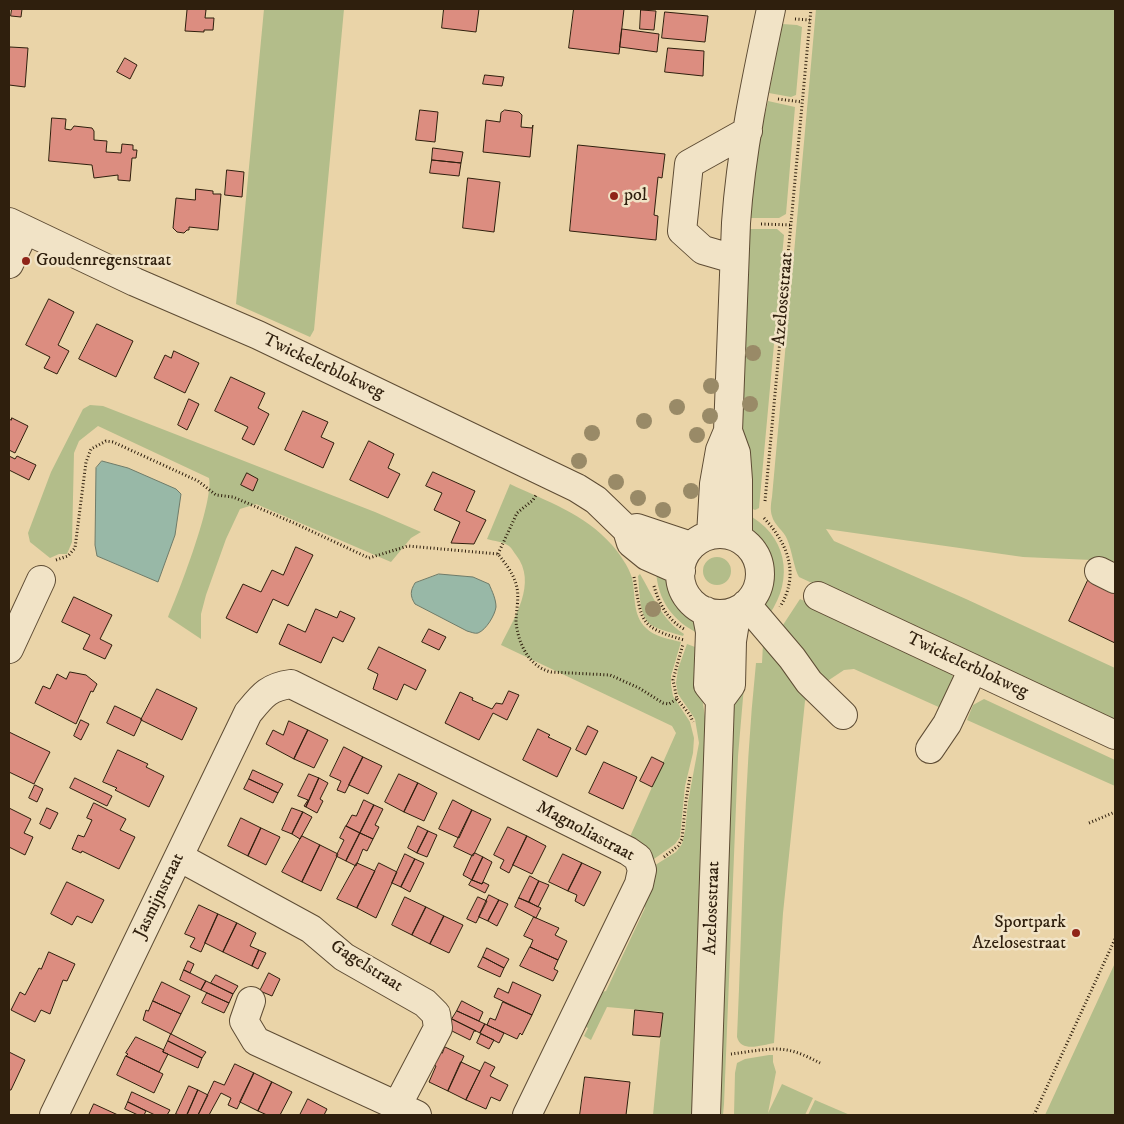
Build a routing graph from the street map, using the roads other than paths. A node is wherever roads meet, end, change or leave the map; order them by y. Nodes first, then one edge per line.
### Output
1 (771, 9) edge
2 (748, 131) junction
3 (17, 226) edge
4 (734, 259) junction
5 (9, 264) edge
6 (728, 432) junction
7 (738, 538) junction
8 (694, 551) junction
9 (41, 580) road end
10 (818, 596) dead end
11 (742, 607) junction
12 (706, 611) junction
13 (9, 649) edge
14 (973, 669) junction
15 (277, 686) joint
16 (720, 700) junction
17 (843, 715) dead end
18 (1115, 735) edge
19 (930, 749) dead end
20 (179, 857) junction
21 (251, 1001) dead end
22 (407, 1110) edge
23 (54, 1115) edge
24 (527, 1115) edge
25 (706, 1115) edge

1 - 2 street
2 - 4 street
2 - 4 street
3 - 5 street
3 - 8 street, Twickelerblokweg
4 - 6 street
6 - 7 street
6 - 8 street
7 - 8 street
7 - 11 street
8 - 12 street
9 - 13 street
10 - 14 street, Twickelerblokweg
11 - 12 street
11 - 16 street, Azelosestraat
11 - 17 street
12 - 16 street
14 - 18 street, Twickelerblokweg
14 - 19 street
15 - 20 street, Jasmijnstraat
15 - 24 street, Magnoliastraat
16 - 25 street, Azelosestraat
20 - 22 street, Gagelstraat
20 - 23 street, Jasmijnstraat
21 - 22 street, Gagelstraat

